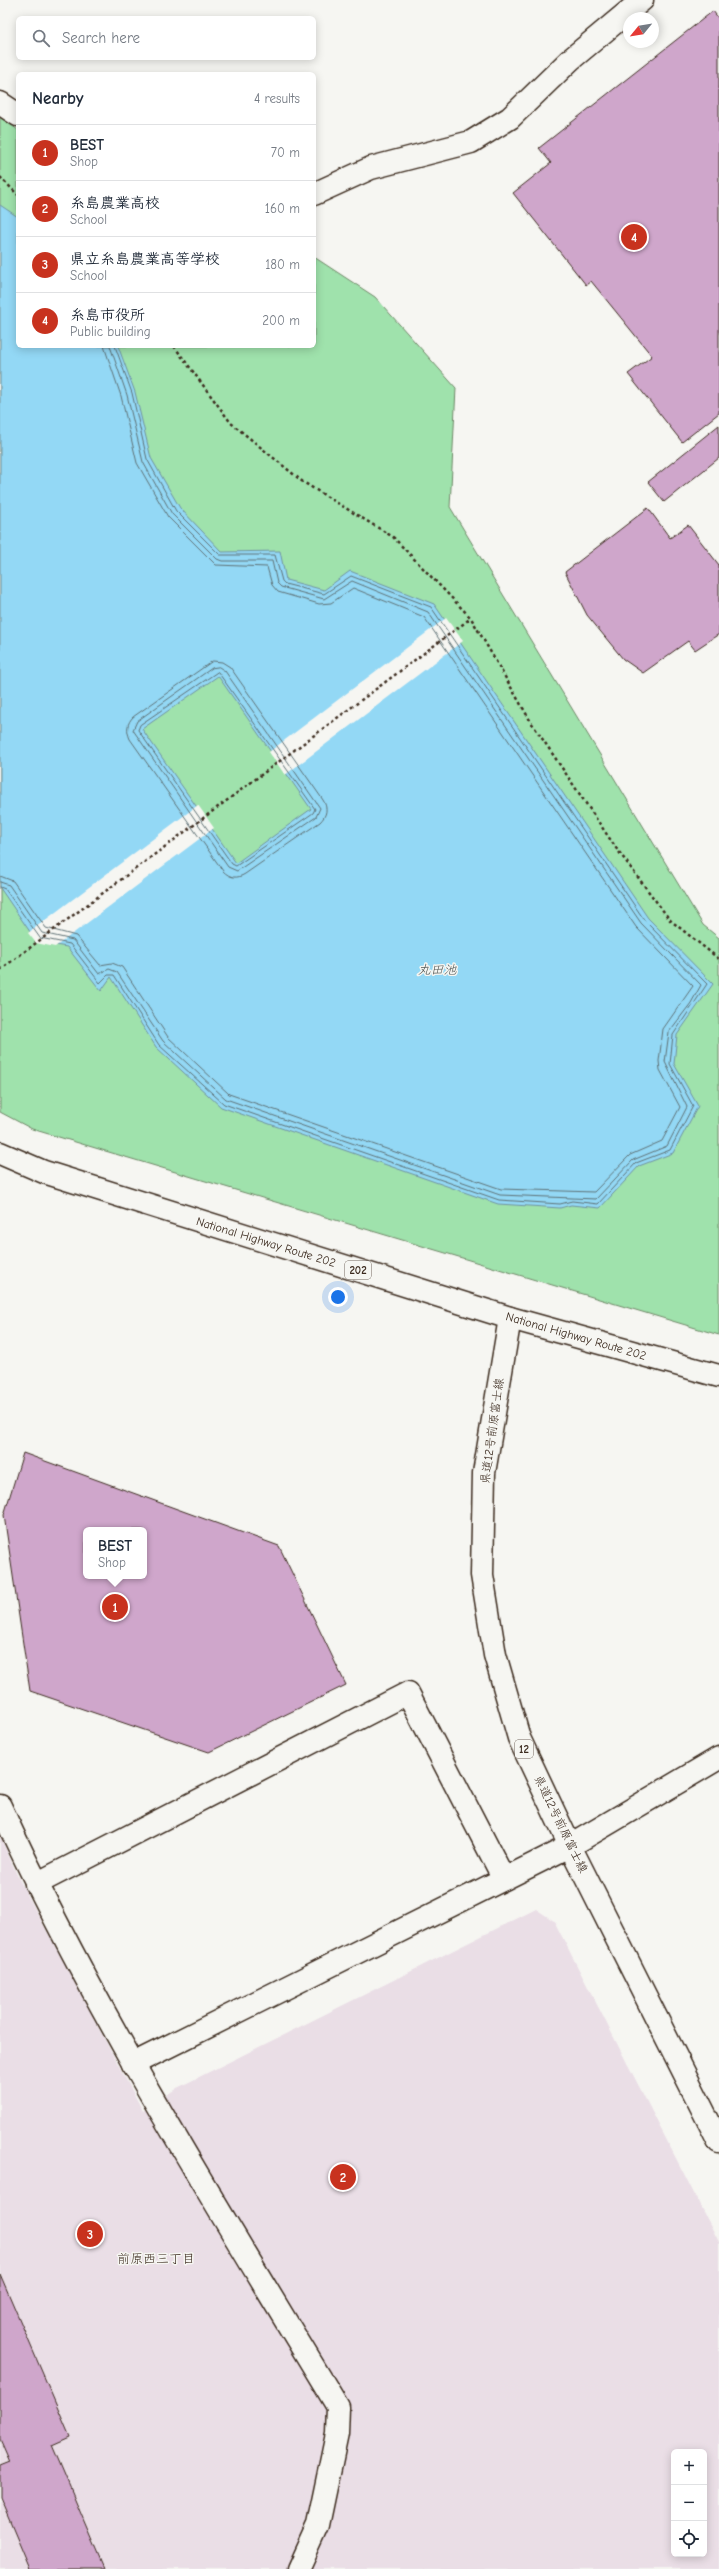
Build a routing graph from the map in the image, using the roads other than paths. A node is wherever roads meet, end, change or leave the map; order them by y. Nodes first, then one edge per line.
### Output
1 (642, 0) edge
2 (0, 103) edge
3 (16, 114) edge
4 (316, 193) edge
5 (0, 1153) edge
6 (510, 1318) junction
7 (719, 1376) edge
8 (719, 1758) edge
9 (0, 1806) edge
10 (570, 1846) junction
11 (504, 1879) junction
12 (36, 1884) junction
13 (133, 2064) junction
14 (719, 2142) edge
15 (298, 2569) edge

1 - 4 main road
2 - 3 main road
5 - 6 main road, National Highway Route 202 / 202
6 - 7 main road, National Highway Route 202 / 202
6 - 10 main road, 県道12号前原富士線 / 12
8 - 10 main road
9 - 12 main road
10 - 11 main road
10 - 14 main road, 県道12号前原富士線 / 12
11 - 12 main road
11 - 13 main road
12 - 13 main road
13 - 15 main road

